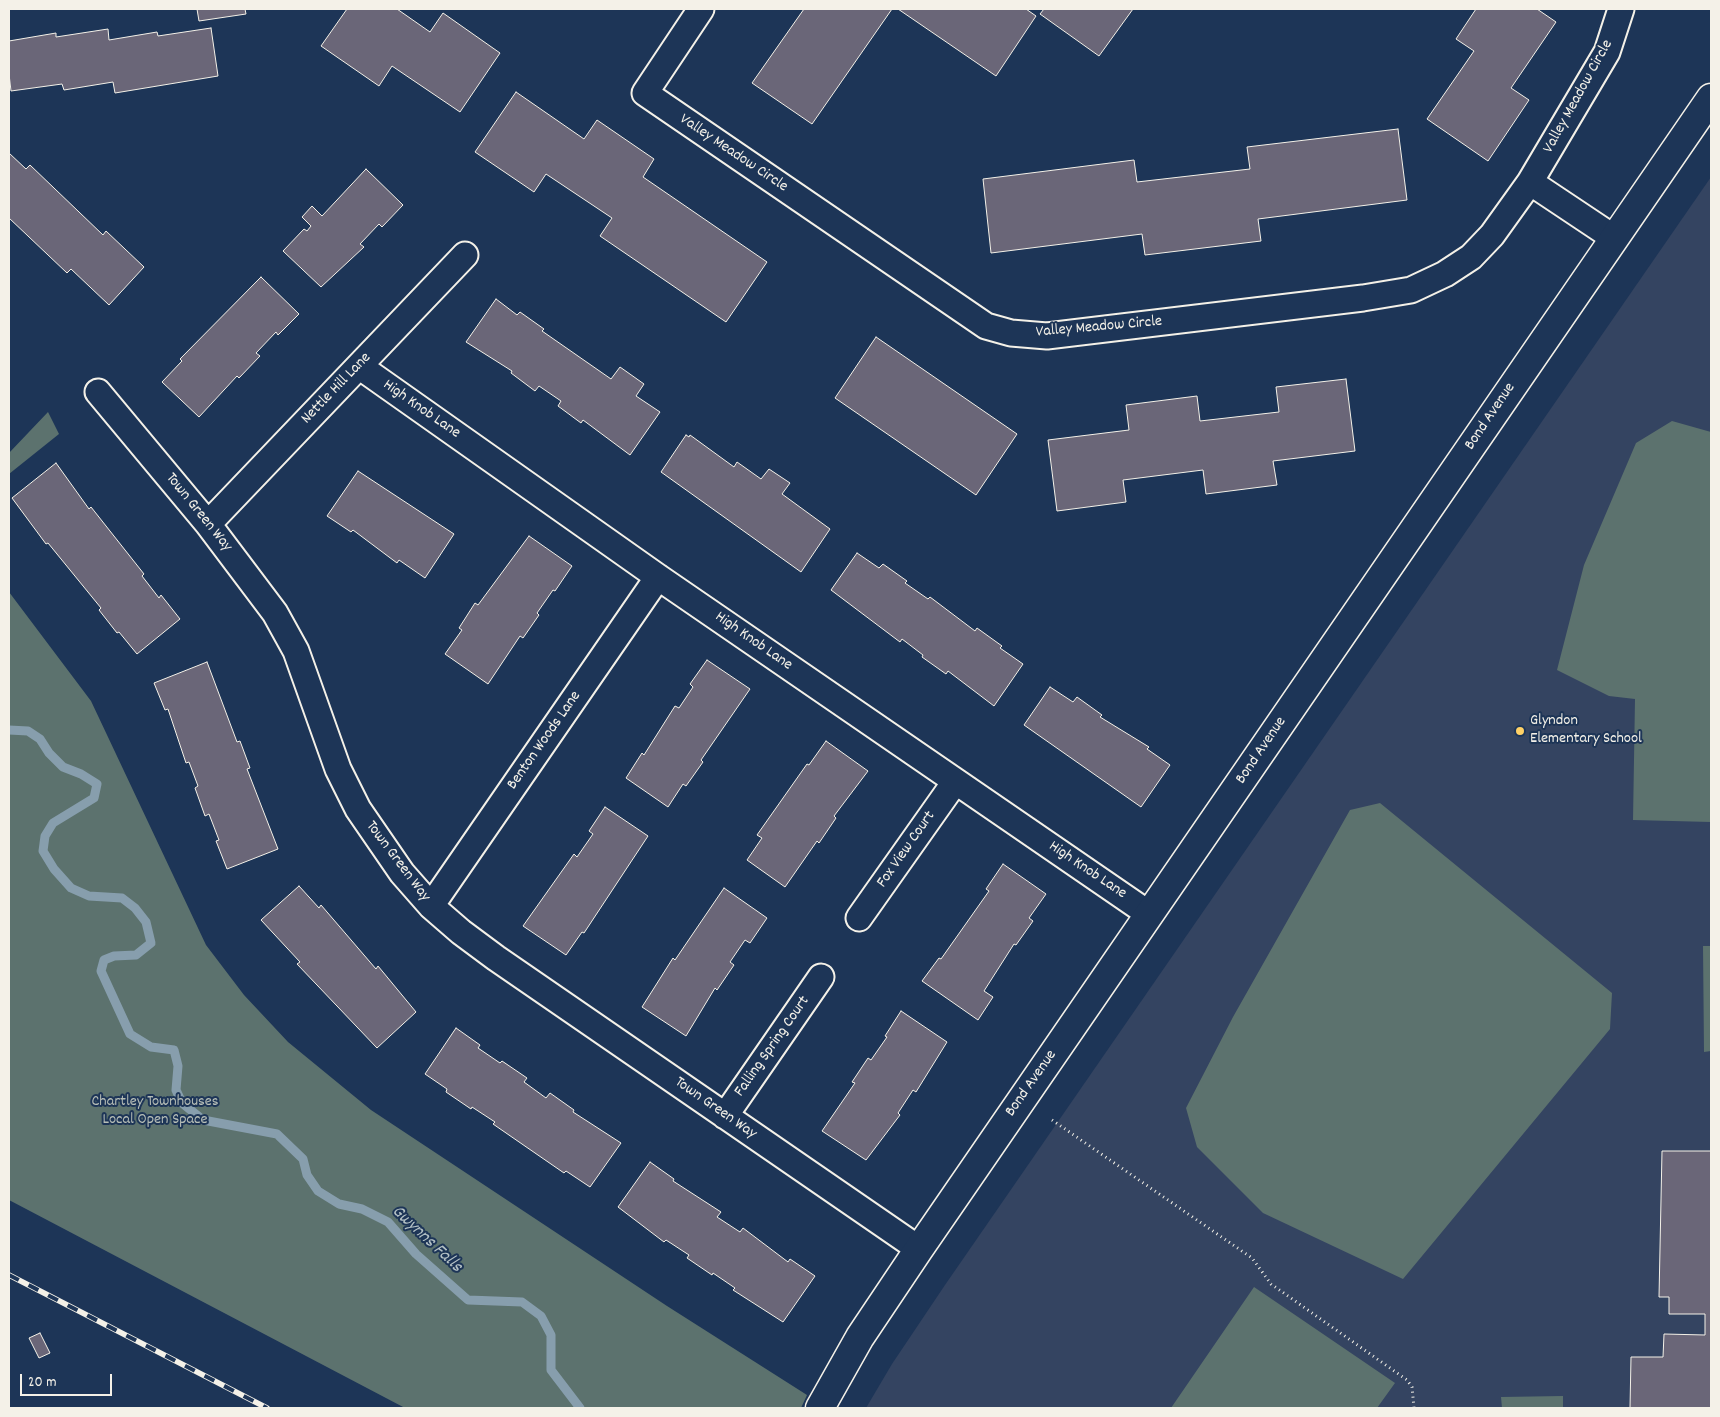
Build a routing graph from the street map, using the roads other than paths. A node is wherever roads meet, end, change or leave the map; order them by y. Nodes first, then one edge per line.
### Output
1 (701, 9) edge
2 (1621, 9) edge
3 (1711, 98) edge
4 (1530, 182) junction
5 (1614, 238) junction
6 (465, 255) dead end
7 (359, 366) junction
8 (98, 392) dead end
9 (208, 524) junction
10 (658, 577) junction
11 (955, 782) junction
12 (431, 906) junction
13 (1149, 914) junction
14 (859, 918) dead end
15 (821, 977) dead end
16 (724, 1116) junction
17 (919, 1248) junction
18 (820, 1408) edge

1 - 4 street, Valley Meadow Circle
2 - 4 street, Valley Meadow Circle
3 - 5 street, Bond Avenue
4 - 5 street
5 - 13 street, Bond Avenue
6 - 7 street, Nettle Hill Lane
7 - 9 street, Nettle Hill Lane
7 - 10 street, High Knob Lane
8 - 9 street, Town Green Way
9 - 12 street, Town Green Way
10 - 11 street, High Knob Lane
10 - 12 street, Benton Woods Lane
11 - 13 street, High Knob Lane
11 - 14 street, Fox View Court
12 - 16 street, Town Green Way
13 - 17 street, Bond Avenue
15 - 16 street, Falling Spring Court
16 - 17 street, Town Green Way
17 - 18 street, Bond Avenue

